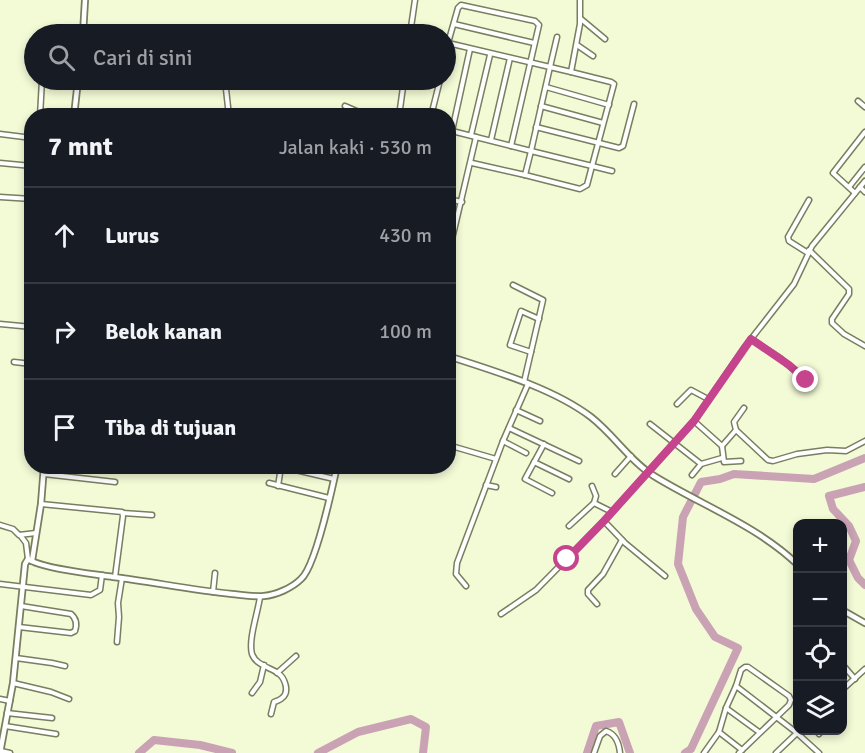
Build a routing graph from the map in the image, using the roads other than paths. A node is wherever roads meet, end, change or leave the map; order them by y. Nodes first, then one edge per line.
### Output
1 (85, 0) edge
2 (415, 0) edge
3 (580, 0) edge
4 (581, 19) junction
5 (83, 24) edge
6 (411, 24) edge
7 (454, 24) edge
8 (456, 24) edge
9 (557, 37) dead end
10 (605, 39) dead end
11 (534, 43) junction
12 (456, 45) edge
13 (577, 45) junction
14 (471, 49) junction
15 (490, 54) junction
16 (593, 56) dead end
17 (510, 58) junction
18 (530, 62) junction
19 (550, 67) junction
20 (571, 72) junction
21 (546, 87) junction
22 (41, 90) edge
23 (77, 90) edge
24 (226, 90) edge
25 (402, 90) edge
26 (438, 90) edge
27 (858, 101) dead end
28 (634, 104) dead end
29 (609, 105) junction
30 (345, 106) dead end
31 (541, 106) junction
32 (865, 107) edge
33 (40, 108) edge
34 (75, 108) edge
35 (228, 108) edge
36 (350, 108) edge
37 (400, 108) edge
38 (433, 108) edge
39 (456, 108) edge
40 (603, 123) junction
41 (536, 127) junction
42 (456, 132) edge
43 (865, 132) edge
44 (0, 134) edge
45 (471, 135) junction
46 (24, 137) edge
47 (476, 137) junction
48 (491, 140) junction
49 (599, 143) junction
50 (511, 146) junction
51 (531, 151) junction
52 (0, 162) edge
53 (472, 163) junction
54 (24, 165) edge
55 (592, 166) junction
56 (865, 167) edge
57 (612, 171) dead end
58 (525, 175) junction
59 (865, 181) edge
60 (849, 187) junction
61 (860, 187) junction
62 (865, 192) edge
63 (855, 193) junction
64 (0, 197) edge
65 (24, 198) edge
66 (809, 200) dead end
67 (456, 201) edge
68 (462, 202) junction
69 (456, 225) edge
70 (808, 251) junction
71 (513, 285) dead end
72 (539, 320) junction
73 (0, 324) edge
74 (24, 326) edge
75 (751, 339) junction
76 (865, 346) edge
77 (531, 352) junction
78 (456, 359) edge
79 (14, 362) dead end
80 (24, 363) edge
81 (806, 380) dead end
82 (526, 383) junction
83 (708, 399) junction
84 (677, 405) dead end
85 (744, 408) dead end
86 (516, 410) junction
87 (540, 421) dead end
88 (694, 421) junction
89 (650, 424) dead end
90 (509, 428) junction
91 (736, 430) junction
92 (503, 441) junction
93 (674, 441) junction
94 (865, 441) edge
95 (544, 444) junction
96 (722, 446) junction
97 (456, 447) edge
98 (526, 453) dead end
99 (631, 456) junction
100 (722, 458) junction
101 (496, 459) junction
102 (579, 461) dead end
103 (741, 461) dead end
104 (534, 462) junction
105 (701, 464) junction
106 (648, 472) junction
107 (44, 474) joint
108 (279, 474) edge
109 (312, 474) edge
110 (335, 474) edge
111 (615, 474) dead end
112 (692, 476) dead end
113 (334, 479) junction
114 (568, 479) dead end
115 (115, 482) dead end
116 (269, 483) dead end
117 (486, 485) junction
118 (278, 486) junction
119 (592, 486) dead end
120 (496, 487) dead end
121 (552, 493) dead end
122 (329, 498) junction
123 (594, 503) junction
124 (41, 504) junction
125 (612, 512) junction
126 (123, 513) junction
127 (152, 515) dead end
128 (604, 521) junction
129 (0, 525) edge
130 (569, 526) dead end
131 (37, 533) junction
132 (20, 535) junction
133 (622, 540) junction
134 (30, 560) junction
135 (793, 561) edge
136 (215, 573) dead end
137 (102, 575) junction
138 (665, 576) dead end
139 (115, 577) junction
140 (122, 579) junction
141 (0, 585) edge
142 (466, 586) dead end
143 (22, 588) junction
144 (213, 592) junction
145 (260, 597) junction
146 (597, 604) dead end
147 (21, 606) junction
148 (847, 612) edge
149 (501, 614) dead end
150 (865, 623) edge
151 (19, 627) junction
152 (117, 642) dead end
153 (296, 656) dead end
154 (16, 658) junction
155 (264, 665) junction
156 (65, 666) dead end
157 (847, 669) edge
158 (865, 669) edge
159 (277, 672) junction
160 (855, 679) junction
161 (13, 683) junction
162 (736, 686) junction
163 (847, 686) edge
164 (252, 693) dead end
165 (0, 699) edge
166 (69, 699) dead end
167 (10, 701) junction
168 (726, 708) junction
169 (7, 713) junction
170 (271, 714) dead end
171 (776, 716) junction
172 (52, 718) dead end
173 (5, 726) junction
174 (793, 728) edge
175 (719, 732) junction
176 (759, 732) junction
177 (56, 734) dead end
178 (795, 735) edge
179 (801, 735) edge
180 (740, 751) edge
181 (0, 752) edge
182 (815, 752) edge
183 (10, 753) edge
184 (594, 753) edge
185 (620, 753) edge
186 (704, 753) edge
187 (776, 753) edge

1 - 5 street
2 - 6 street
3 - 4 street
4 - 10 street
4 - 13 street
7 - 11 street
8 - 11 street
9 - 19 street
11 - 18 street
12 - 14 street
13 - 16 street
13 - 20 street
14 - 15 street
14 - 39 street
15 - 17 street
15 - 45 street
17 - 18 street
17 - 48 street
18 - 19 street
18 - 50 street
19 - 20 street
19 - 21 street
20 - 29 street
21 - 29 street
21 - 31 street
22 - 33 street
23 - 34 street
24 - 35 street
25 - 37 street
26 - 38 street
27 - 32 street
28 - 49 street
29 - 40 street
30 - 36 street
31 - 40 street
31 - 41 street
40 - 49 street
41 - 49 street
41 - 51 street
42 - 45 street
43 - 60 street
44 - 46 street
45 - 47 street
47 - 48 street
47 - 53 street
48 - 50 street
49 - 55 street
50 - 51 street
51 - 55 street
51 - 58 street
52 - 54 street
53 - 58 street
53 - 68 street
55 - 57 street
55 - 58 street
56 - 60 street
59 - 61 street
60 - 63 street
61 - 62 street
61 - 63 street
63 - 70 street
64 - 65 street
66 - 70 street
67 - 68 street
68 - 69 street
70 - 75 street
70 - 76 street
71 - 72 street
72 - 77 street
72 - 77 street
73 - 74 street
75 - 81 street
75 - 83 street
77 - 82 street
78 - 82 street
79 - 80 street
82 - 86 street
82 - 99 street
83 - 84 street
83 - 88 street
85 - 91 street
86 - 87 street
86 - 90 street
88 - 93 street
88 - 96 street
89 - 93 street
90 - 92 street
90 - 95 street
91 - 94 street
91 - 96 street
92 - 98 street
92 - 101 street
93 - 105 street
93 - 106 street
95 - 102 street
95 - 104 street
96 - 100 street
97 - 101 street
99 - 106 street
99 - 111 street
100 - 103 street
100 - 105 street
101 - 117 street
104 - 114 street
104 - 121 street
105 - 112 street
106 - 125 street
106 - 135 street
107 - 115 street
107 - 124 street
108 - 118 street
109 - 113 street
110 - 113 street
113 - 122 street
116 - 118 street
117 - 120 street
117 - 142 street
118 - 122 street
119 - 123 street
122 - 145 street
123 - 125 street
123 - 130 street
124 - 126 street
124 - 131 street
125 - 128 street
126 - 127 street
126 - 139 street
128 - 133 street
128 - 149 street
129 - 132 street
131 - 132 street
131 - 134 street
132 - 134 street
133 - 138 street
133 - 146 street
134 - 137 street
134 - 143 street
136 - 144 street
137 - 139 street
137 - 143 street
139 - 140 street
140 - 144 street
140 - 152 street
141 - 143 street
143 - 147 street
144 - 145 street
145 - 155 street
147 - 151 street
147 - 151 street
148 - 150 street
151 - 154 street
153 - 159 street
154 - 156 street
154 - 161 street
155 - 159 street
155 - 164 street
157 - 160 street
158 - 160 street
159 - 170 street
160 - 163 street
161 - 166 street
161 - 167 street
162 - 168 street
162 - 171 street
162 - 171 street
165 - 167 street
167 - 169 street
168 - 175 street
168 - 176 street
169 - 172 street
169 - 173 street
171 - 174 street
171 - 176 street
173 - 177 street
173 - 181 street
175 - 180 street
175 - 186 street
176 - 180 street
178 - 187 street
179 - 182 street
181 - 183 street
184 - 185 street

